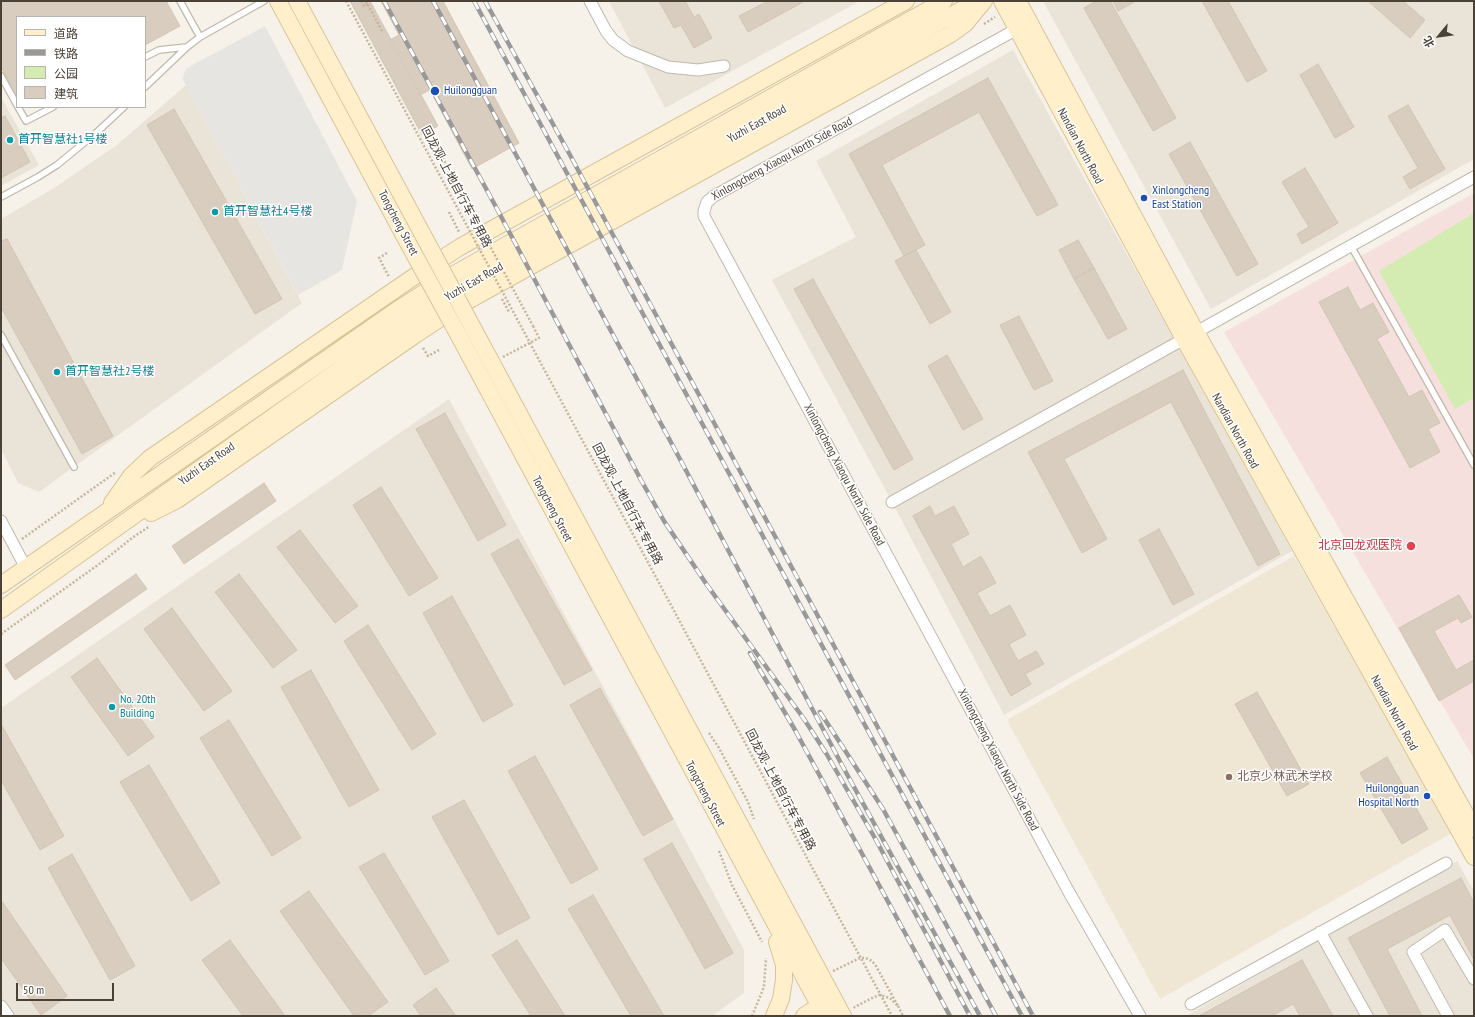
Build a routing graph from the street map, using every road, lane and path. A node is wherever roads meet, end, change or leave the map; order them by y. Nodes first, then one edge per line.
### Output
1 (180, 1) edge
2 (264, 1) edge
3 (278, 1) edge
4 (297, 1) edge
5 (346, 1) edge
6 (361, 1) edge
7 (366, 1) edge
8 (590, 1) edge
9 (906, 1) edge
10 (944, 1) edge
11 (977, 1) edge
12 (984, 1) edge
13 (1002, 1) edge
14 (1018, 1) edge
15 (368, 4) junction
16 (1017, 28) junction
17 (382, 31) dead end
18 (200, 37) junction
19 (187, 47) junction
20 (146, 56) edge
21 (724, 66) dead end
22 (1, 76) edge
23 (146, 86) edge
24 (16, 104) edge
25 (18, 108) edge
26 (51, 108) edge
27 (123, 108) edge
28 (433, 140) dead end
29 (1474, 177) edge
30 (1, 197) edge
31 (449, 212) dead end
32 (460, 232) dead end
33 (1351, 246) junction
34 (387, 253) dead end
35 (389, 277) dead end
36 (502, 300) dead end
37 (509, 312) dead end
38 (1, 335) edge
39 (1190, 335) junction
40 (423, 348) dead end
41 (440, 350) dead end
42 (502, 357) dead end
43 (1474, 465) edge
44 (74, 467) dead end
45 (892, 502) dead end
46 (96, 519) junction
47 (1, 521) edge
48 (107, 535) junction
49 (26, 568) junction
50 (1, 585) edge
51 (1, 610) edge
52 (723, 827) junction
53 (1474, 829) edge
54 (717, 847) dead end
55 (1474, 857) edge
56 (1446, 863) dead end
57 (1320, 932) junction
58 (764, 948) dead end
59 (766, 955) dead end
60 (835, 971) dead end
61 (1474, 979) edge
62 (1191, 1004) dead end
63 (1, 1006) edge
64 (825, 1006) edge
65 (898, 1006) junction
66 (849, 1012) edge
67 (8, 1016) edge
68 (752, 1016) edge
69 (774, 1016) edge
70 (804, 1016) edge
71 (892, 1016) edge
72 (903, 1016) edge
73 (1140, 1016) edge
74 (1367, 1016) edge
75 (1448, 1016) edge

1 - 18 lane
2 - 18 lane
3 - 52 main road, Tongcheng Street, bridge
4 - 64 main road, Tongcheng Street, bridge
5 - 71 path, 回龙观-上地自行车专用路, bridge
6 - 15 path
7 - 15 path
8 - 21 street
9 - 46 main road
10 - 46 main road, Yuzhi East Road
11 - 48 main road, Yuzhi East Road
12 - 48 main road
13 - 16 main road, Nandian North Road
14 - 39 main road, Nandian North Road
15 - 17 path
16 - 39 main road, Nandian North Road
16 - 73 street, Xinlongcheng Xiaoqu North Side Road
18 - 19 lane
19 - 20 lane
19 - 23 lane
22 - 24 lane
25 - 26 lane
27 - 30 lane
28 - 42 path, bridge
29 - 33 street
31 - 32 path
33 - 39 street
33 - 43 lane
34 - 35 path
36 - 37 path
38 - 44 lane
39 - 45 street
39 - 53 main road, Nandian North Road
39 - 55 main road, Nandian North Road
40 - 41 path
46 - 49 main road, Yuzhi East Road
47 - 49 street
48 - 51 main road, Yuzhi East Road
49 - 50 main road, Yuzhi East Road
52 - 64 main road, Tongcheng Street
52 - 69 main road
54 - 58 path
56 - 57 street
57 - 62 street
57 - 74 street
59 - 68 path
60 - 65 path
61 - 75 street
63 - 67 street
64 - 66 main road, Tongcheng Street
64 - 70 main road
65 - 66 path
65 - 72 path

